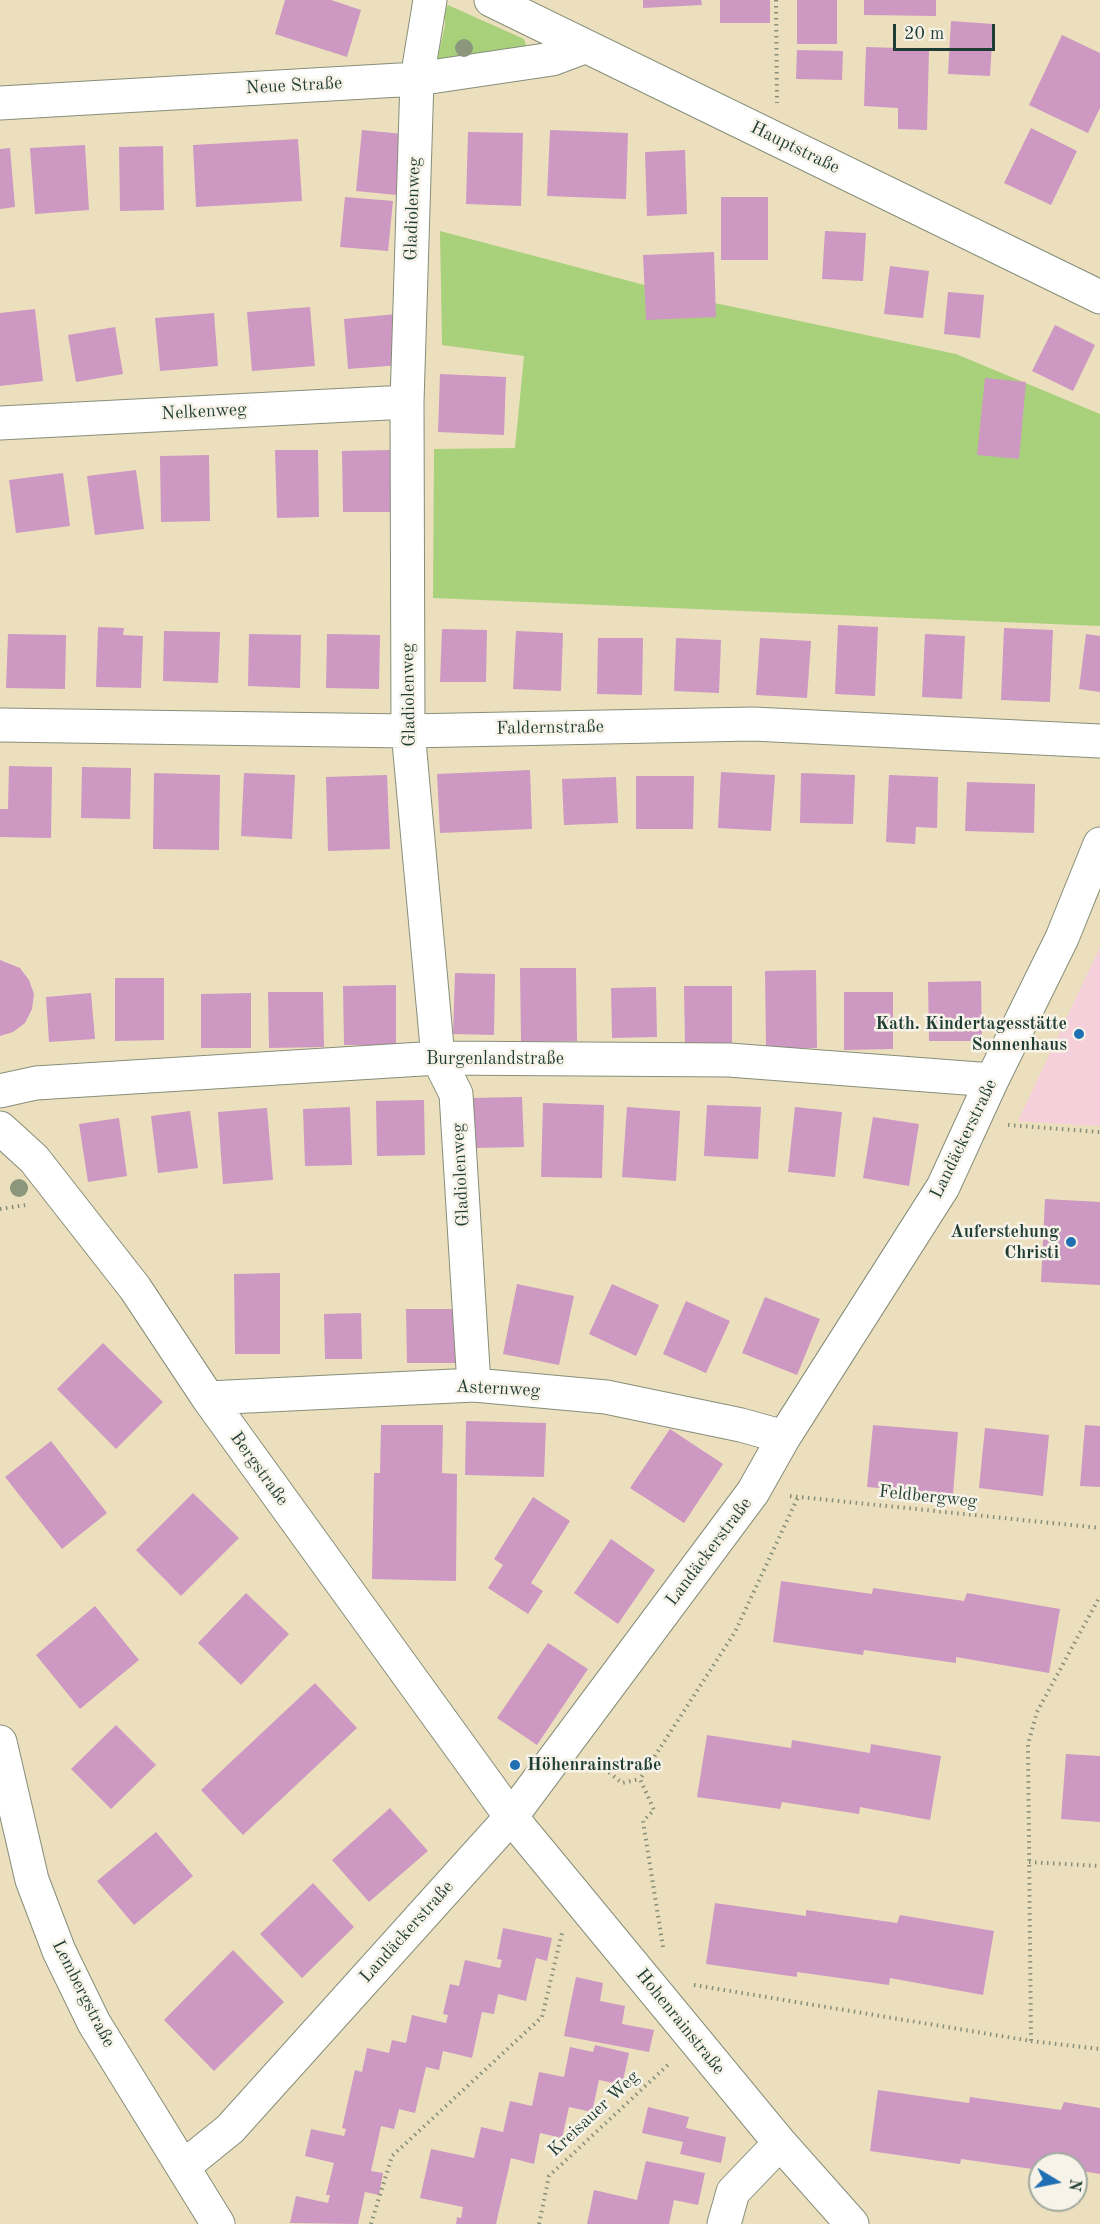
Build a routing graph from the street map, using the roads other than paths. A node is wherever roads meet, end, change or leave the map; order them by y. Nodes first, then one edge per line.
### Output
1 (430, 0) edge
2 (491, 0) edge
3 (584, 47) junction
4 (417, 79) junction
5 (0, 103) edge
6 (1100, 297) edge
7 (407, 402) junction
8 (0, 423) edge
9 (0, 725) edge
10 (408, 731) junction
11 (1100, 741) edge
12 (1100, 844) edge
13 (438, 1058) junction
14 (992, 1080) junction
15 (0, 1091) edge
16 (0, 1128) edge
17 (474, 1385) junction
18 (208, 1398) junction
19 (784, 1437) junction
20 (0, 1742) edge
21 (511, 1817) junction
22 (780, 2143) junction
23 (183, 2167) junction
24 (218, 2224) edge
25 (723, 2224) edge
26 (852, 2224) edge

1 - 4 street, Gladiolenweg
2 - 3 street, Hauptstraße
3 - 4 street, Neue Straße
3 - 6 street, Hauptstraße
4 - 5 street, Neue Straße
4 - 7 street, Gladiolenweg
7 - 8 street, Nelkenweg
7 - 10 street, Gladiolenweg
9 - 10 street, Faldernstraße
10 - 11 street, Faldernstraße
10 - 13 street, Gladiolenweg
12 - 14 street, Landäckerstraße
13 - 14 street, Burgenlandstraße
13 - 15 street, Burgenlandstraße
13 - 17 street, Gladiolenweg
14 - 19 street, Landäckerstraße
16 - 18 street, Bergstraße
17 - 18 street, Asternweg
17 - 19 street, Asternweg
18 - 21 street, Bergstraße
19 - 21 street, Landäckerstraße
20 - 23 street, Lembergstraße
21 - 22 street, Hohenrainstraße
21 - 23 street, Landäckerstraße
22 - 25 street
22 - 26 street, Hohenrainstraße
23 - 24 street, Lembergstraße

